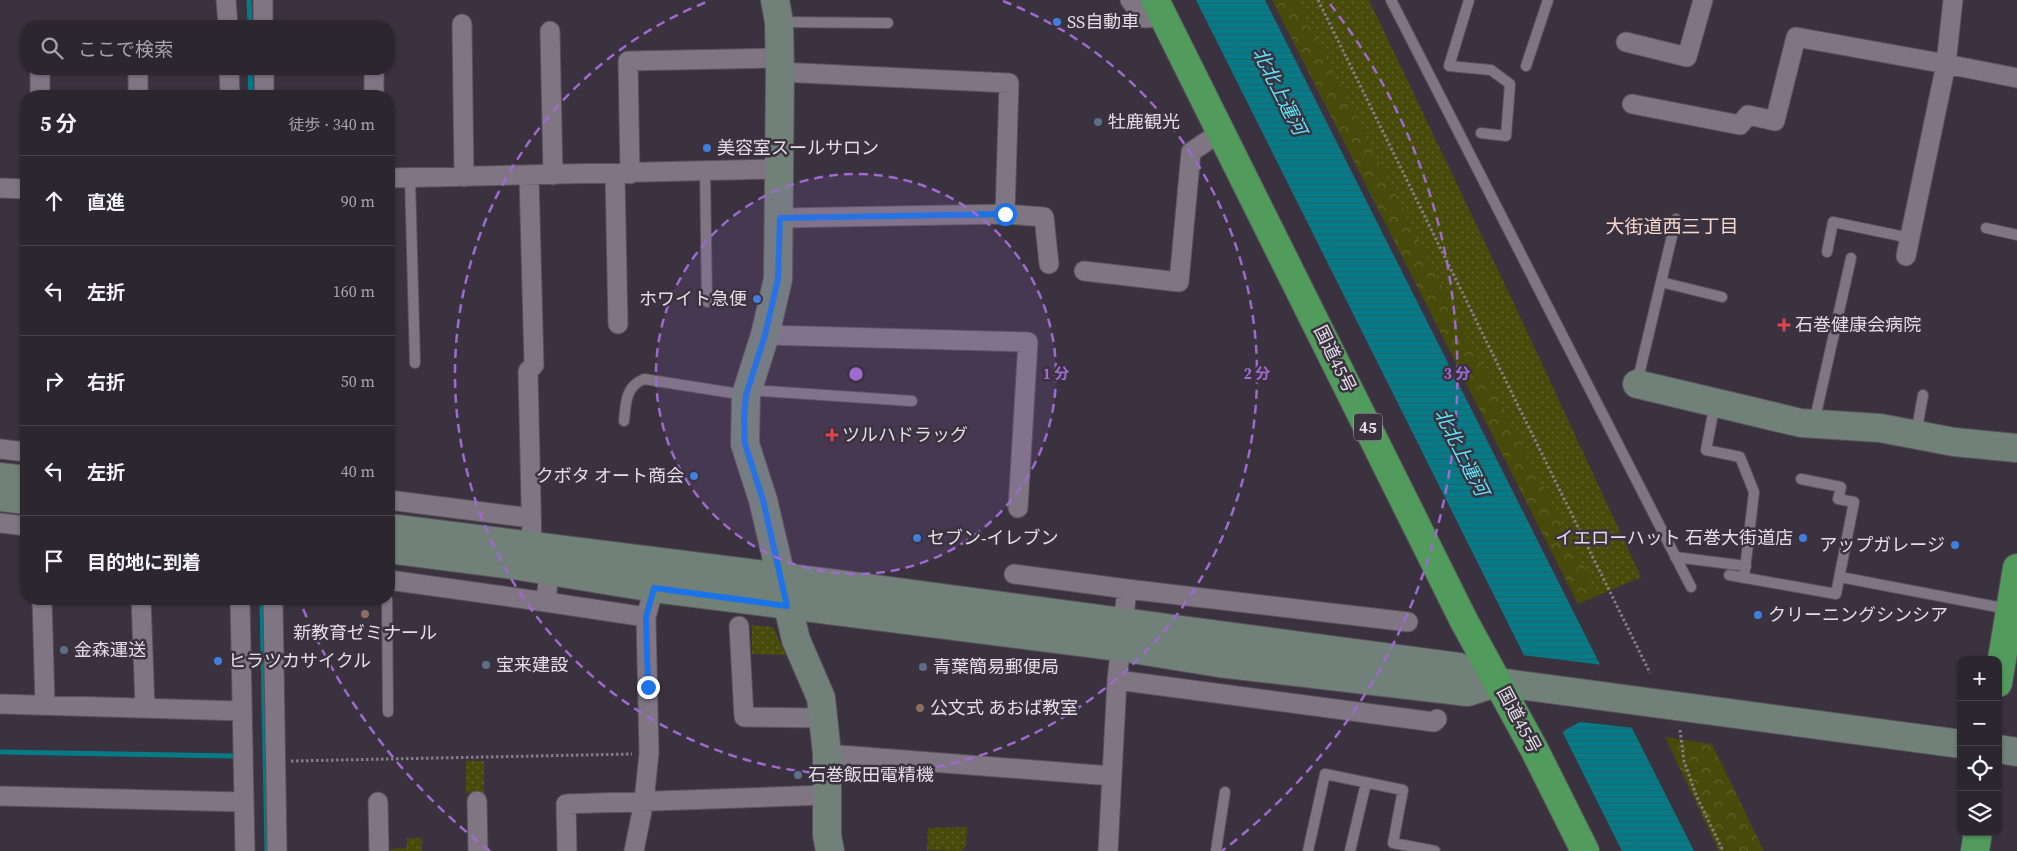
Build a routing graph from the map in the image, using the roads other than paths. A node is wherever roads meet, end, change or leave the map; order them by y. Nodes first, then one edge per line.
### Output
1 (226, 0) edge
2 (262, 0) edge
3 (1130, 0) edge
4 (1391, 0) edge
5 (1469, 0) edge
6 (1548, 0) edge
7 (1703, 0) edge
8 (1953, 0) edge
9 (1160, 8) edge
10 (777, 11) edge
11 (228, 20) edge
12 (263, 20) edge
13 (888, 22) dead end
14 (462, 24) dead end
15 (550, 30) dead end
16 (1626, 42) dead end
17 (1946, 64) junction
18 (780, 65) junction
19 (1526, 66) dead end
20 (40, 75) edge
21 (138, 75) edge
22 (229, 75) edge
23 (264, 75) edge
24 (374, 75) edge
25 (2017, 78) edge
26 (40, 90) edge
27 (138, 90) edge
28 (230, 90) edge
29 (264, 90) edge
30 (374, 90) edge
31 (1632, 104) dead end
32 (1222, 131) junction
33 (1481, 133) dead end
34 (780, 169) junction
35 (705, 171) junction
36 (623, 174) junction
37 (553, 175) junction
38 (529, 176) junction
39 (464, 177) junction
40 (395, 178) edge
41 (410, 178) junction
42 (0, 188) edge
43 (20, 188) edge
44 (1005, 214) junction
45 (780, 218) junction
46 (1676, 219) dead end
47 (1986, 228) dead end
48 (2017, 235) edge
49 (1908, 247) joint
50 (1827, 252) dead end
51 (1851, 258) dead end
52 (1049, 264) dead end
53 (1084, 271) dead end
54 (1661, 282) junction
55 (1722, 296) dead end
56 (707, 302) dead end
57 (618, 324) dead end
58 (765, 335) junction
59 (415, 363) dead end
60 (1636, 384) joint
61 (747, 392) junction
62 (1923, 396) dead end
63 (912, 400) dead end
64 (1715, 403) junction
65 (624, 422) dead end
66 (1814, 424) junction
67 (1916, 435) junction
68 (2017, 448) edge
69 (0, 449) edge
70 (20, 451) edge
71 (0, 477) edge
72 (20, 479) edge
73 (1801, 479) dead end
74 (0, 497) edge
75 (20, 499) edge
76 (395, 501) edge
77 (1018, 508) dead end
78 (531, 518) junction
79 (0, 524) edge
80 (20, 526) edge
81 (395, 529) edge
82 (532, 547) junction
83 (395, 550) edge
84 (1675, 557) junction
85 (1746, 566) junction
86 (2017, 568) edge
87 (549, 570) junction
88 (1014, 574) dead end
89 (1730, 575) dead end
90 (1840, 577) junction
91 (780, 578) junction
92 (1744, 578) junction
93 (395, 581) edge
94 (1691, 587) dead end
95 (654, 588) junction
96 (1127, 589) junction
97 (546, 602) junction
98 (42, 605) edge
99 (141, 605) edge
100 (240, 605) edge
101 (272, 605) edge
102 (386, 605) edge
103 (787, 606) junction
104 (2009, 609) junction
105 (646, 617) junction
106 (1408, 622) dead end
107 (739, 626) dead end
108 (1122, 634) junction
109 (2005, 668) edge
110 (1117, 680) junction
111 (1509, 683) junction
112 (0, 704) edge
113 (45, 705) junction
114 (145, 707) junction
115 (242, 711) junction
116 (388, 712) dead end
117 (824, 718) junction
118 (1437, 719) dead end
119 (1957, 743) edge
120 (2002, 750) edge
121 (2017, 752) edge
122 (827, 754) junction
123 (1112, 776) junction
124 (1366, 782) junction
125 (1225, 792) dead end
126 (827, 795) junction
127 (0, 796) edge
128 (477, 801) dead end
129 (644, 801) junction
130 (242, 802) junction
131 (378, 802) dead end
132 (1977, 836) edge
133 (248, 849) edge
134 (277, 849) edge
135 (379, 851) edge
136 (478, 851) edge
137 (567, 851) edge
138 (634, 851) edge
139 (830, 851) edge
140 (1108, 851) edge
141 (1216, 851) edge
142 (1308, 851) edge
143 (1350, 851) edge
144 (1435, 851) edge
145 (1585, 851) edge
146 (1975, 851) edge

1 - 11 street
2 - 12 street
3 - 9 street
4 - 84 lane
5 - 33 lane
6 - 19 lane
7 - 16 street
8 - 17 street
9 - 32 highway, 国道45号 / 45
10 - 13 lane
10 - 18 street
14 - 39 street
15 - 37 street
17 - 25 street
17 - 31 street
17 - 49 street
18 - 34 street
18 - 36 street
18 - 44 street
20 - 26 street
21 - 27 street
22 - 28 street
23 - 29 street
24 - 30 street
32 - 53 street
32 - 111 highway, 国道45号 / 45
34 - 35 street
34 - 45 street
35 - 36 street
35 - 56 lane
36 - 37 street
36 - 57 street
37 - 38 street
38 - 39 street
38 - 78 street
39 - 41 street
40 - 41 street
41 - 59 lane
42 - 43 street
44 - 45 street
44 - 52 street
45 - 58 street
46 - 54 lane
47 - 48 lane
49 - 50 lane
51 - 66 lane
54 - 55 lane
54 - 60 lane
58 - 61 street
58 - 77 street
60 - 64 street
61 - 63 lane
61 - 65 lane
61 - 91 street
62 - 67 lane
64 - 66 street
64 - 85 lane
66 - 67 street
67 - 68 street
69 - 70 street
71 - 72 street
73 - 90 lane
74 - 75 street
76 - 78 street
78 - 82 street
79 - 80 street
81 - 82 street
82 - 91 street
83 - 87 street
84 - 85 lane
84 - 94 lane
85 - 92 lane
86 - 104 highway
87 - 95 street
87 - 97 street
88 - 96 street
89 - 92 lane
90 - 92 lane
90 - 104 lane
91 - 103 street
91 - 108 street
93 - 97 street
95 - 103 street
95 - 105 street
96 - 106 street
96 - 108 street
97 - 105 street
98 - 113 street
99 - 114 street
100 - 115 street
101 - 134 street
102 - 116 lane
103 - 108 street
103 - 117 street
104 - 109 highway
105 - 129 street
107 - 117 street
108 - 110 street
108 - 111 street
110 - 118 street
110 - 123 street
111 - 119 street
111 - 145 highway, 国道45号 / 45
112 - 113 street
113 - 114 street
114 - 115 street
115 - 130 street
117 - 122 street
120 - 121 street
122 - 123 street
122 - 126 street
123 - 140 street
124 - 142 lane
124 - 143 lane
124 - 144 lane
125 - 141 lane
126 - 129 street
126 - 139 street
127 - 130 street
128 - 136 street
129 - 137 street
129 - 138 street
130 - 133 street
131 - 135 street
132 - 146 highway
133 - 134 street

